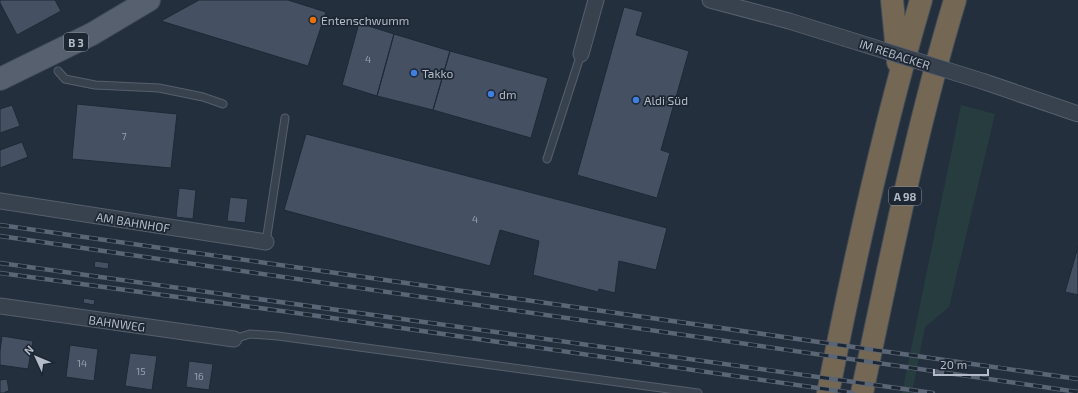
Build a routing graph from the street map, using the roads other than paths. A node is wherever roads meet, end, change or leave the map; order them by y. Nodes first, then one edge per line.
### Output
1 (149, 0) edge
2 (596, 0) edge
3 (710, 0) edge
4 (892, 0) edge
5 (921, 0) edge
6 (955, 0) edge
7 (581, 54) joint
8 (58, 71) dead end
9 (899, 73) junction
10 (0, 79) edge
11 (223, 104) dead end
12 (1078, 114) edge
13 (285, 118) dead end
14 (547, 159) dead end
15 (0, 201) edge
16 (266, 242) joint
17 (0, 306) edge
18 (234, 339) joint
19 (698, 393) edge
20 (828, 393) edge
21 (862, 393) edge

1 - 10 main road, B 3
2 - 7 street
3 - 12 street, IM REBACKER, bridge
4 - 9 highway
5 - 9 highway, A 98
6 - 21 highway, A 98
7 - 14 lane
8 - 11 lane
9 - 20 highway, A 98
13 - 16 lane
15 - 16 street, AM BAHNHOF
17 - 18 street, BAHNWEG
18 - 19 lane

